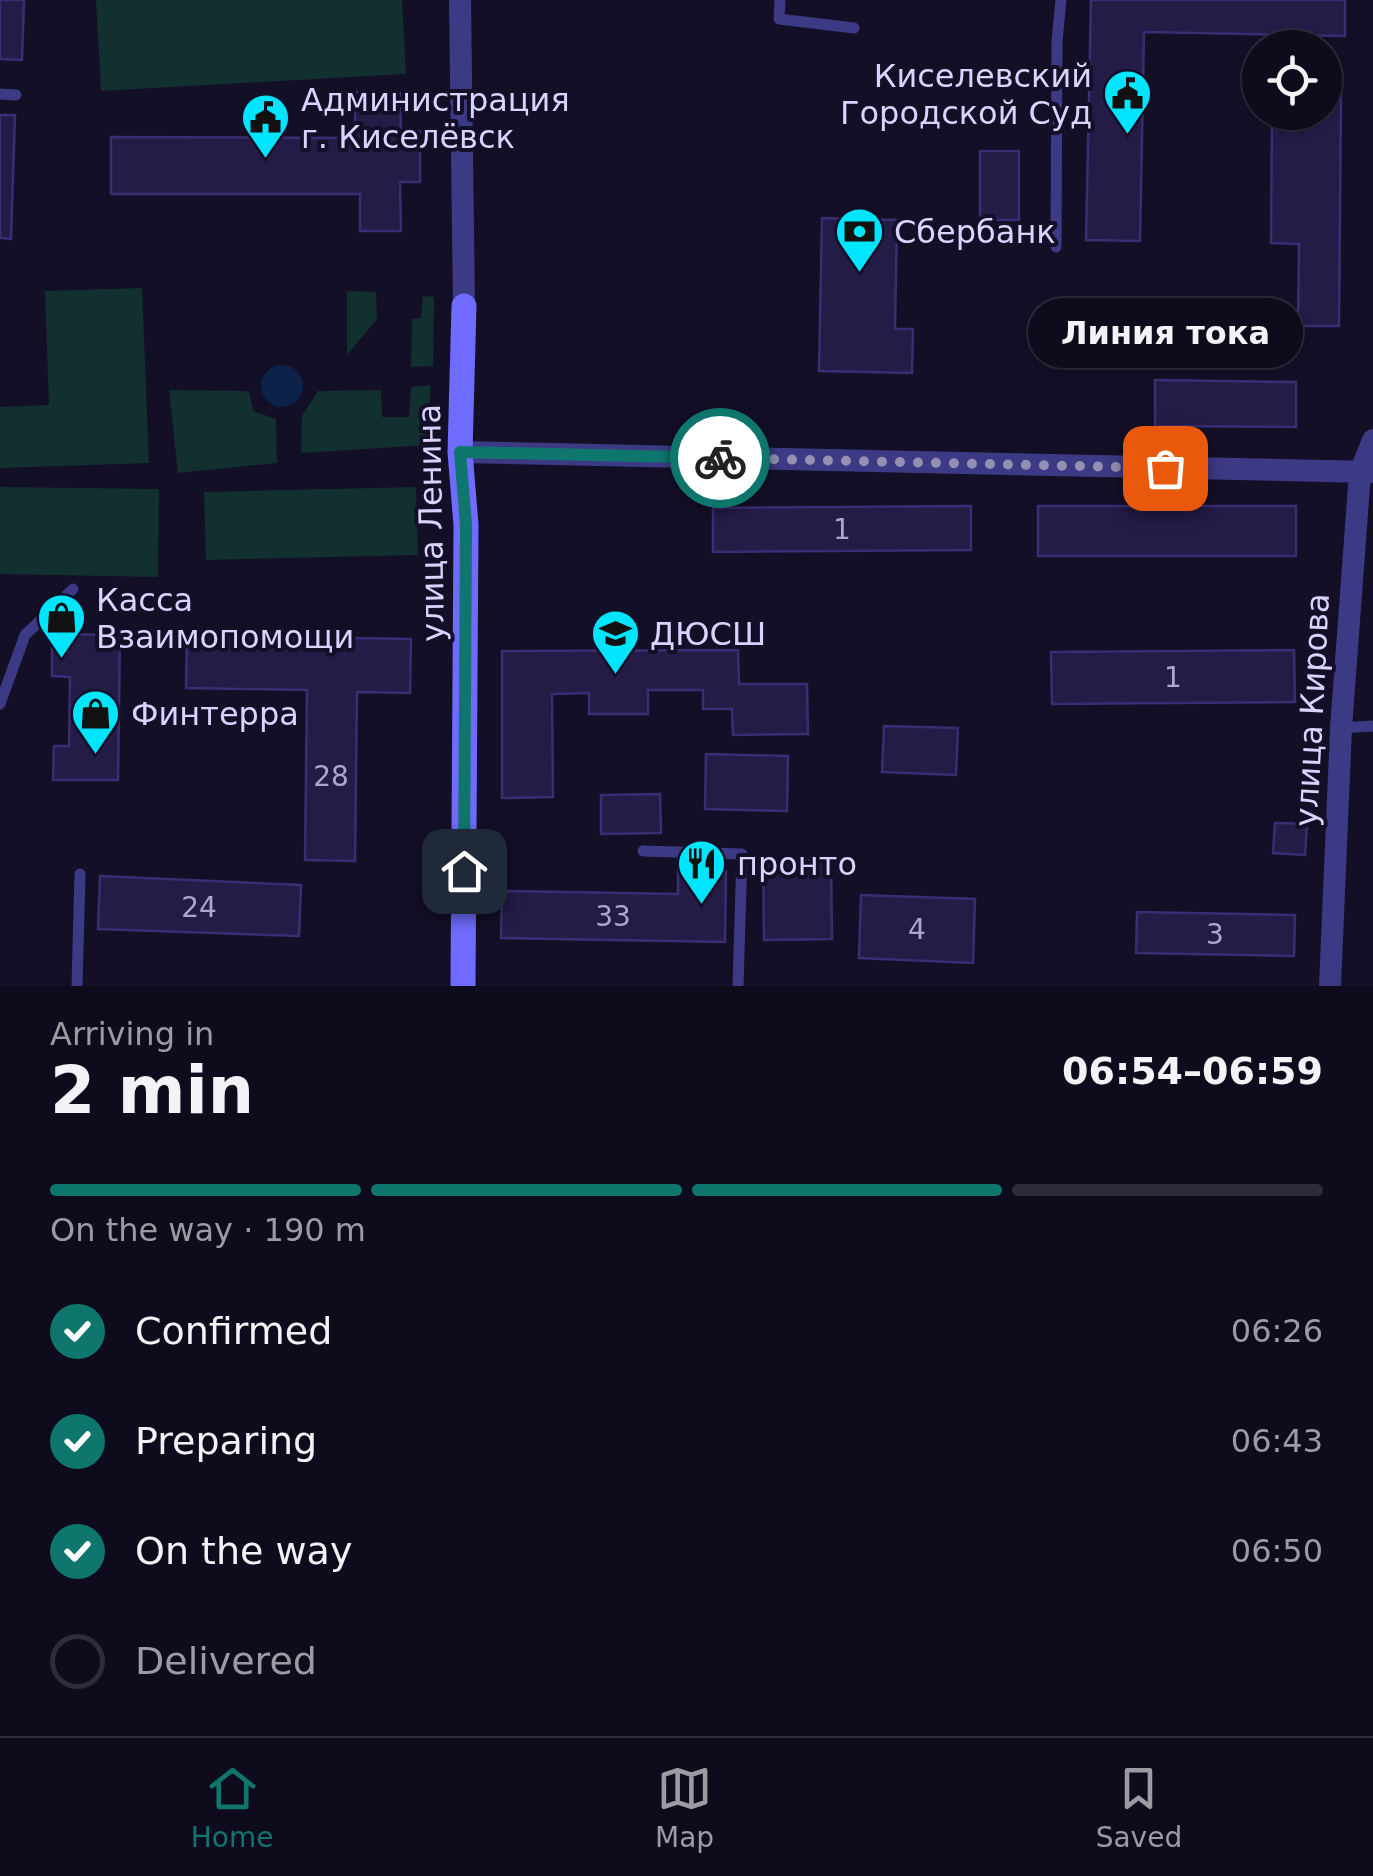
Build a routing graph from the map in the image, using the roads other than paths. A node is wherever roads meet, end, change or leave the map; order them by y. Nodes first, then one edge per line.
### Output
1 (460, 0) edge
2 (780, 0) edge
3 (1061, 0) edge
4 (854, 28) dead end
5 (0, 94) edge
6 (16, 94) dead end
7 (1056, 246) dead end
8 (464, 306) joint
9 (1373, 440) edge
10 (460, 452) junction
11 (1367, 473) edge
12 (73, 588) dead end
13 (0, 704) edge
14 (1373, 726) edge
15 (1341, 728) junction
16 (643, 851) dead end
17 (80, 874) dead end
18 (76, 986) edge
19 (463, 986) edge
20 (738, 986) edge
21 (1330, 986) edge

1 - 8 street, улица Ленина
2 - 4 lane
3 - 7 lane
5 - 6 lane
8 - 10 street, улица Ленина
9 - 11 street, улица Кирова
10 - 11 street
10 - 19 street, улица Ленина
11 - 15 street, улица Кирова
12 - 13 lane
14 - 15 lane
15 - 21 street, улица Кирова
16 - 20 lane
17 - 18 lane

